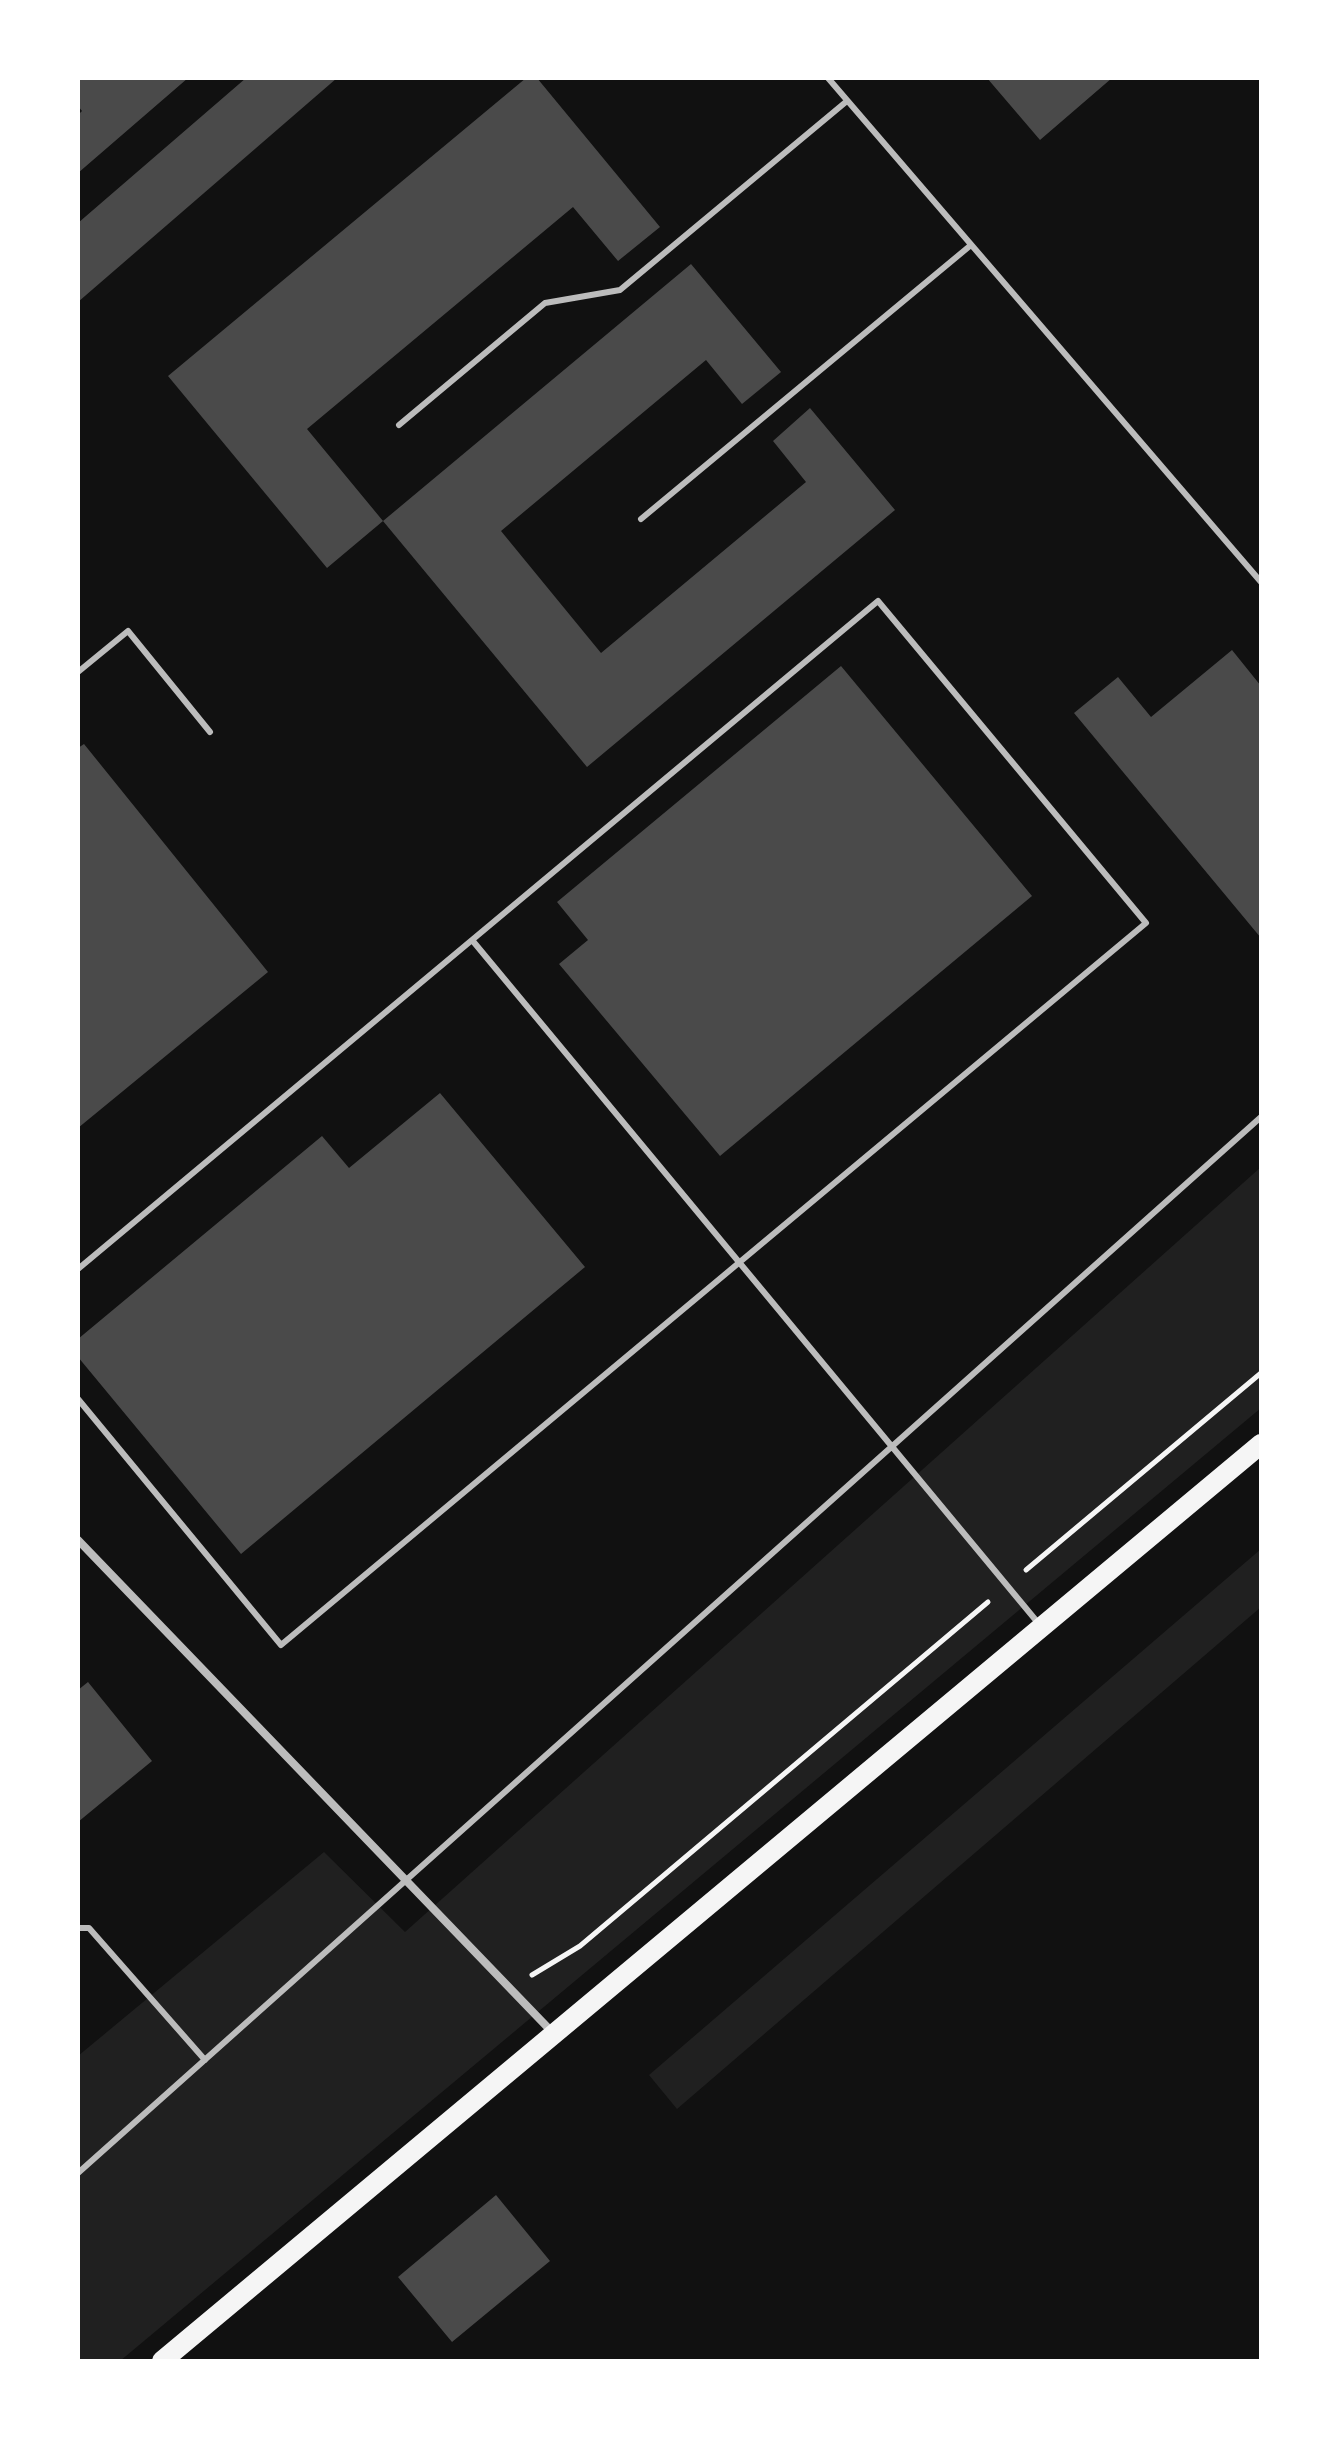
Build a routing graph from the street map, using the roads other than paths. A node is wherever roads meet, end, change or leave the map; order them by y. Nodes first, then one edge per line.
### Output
1 (828, 78) edge
2 (847, 101) junction
3 (971, 245) junction
4 (399, 425) dead end
5 (641, 519) dead end
6 (1261, 582) edge
7 (78, 672) edge
8 (210, 732) dead end
9 (472, 940) junction
10 (1261, 1117) edge
11 (739, 1262) junction
12 (78, 1269) edge
13 (78, 1399) edge
14 (1261, 1444) edge
15 (892, 1446) junction
16 (78, 1540) edge
17 (1042, 1627) junction
18 (406, 1880) junction
19 (78, 1928) edge
20 (554, 2034) junction
21 (205, 2060) junction
22 (78, 2173) edge
23 (162, 2361) edge

1 - 2 lane
2 - 3 lane
2 - 4 lane
3 - 5 lane
3 - 6 lane
7 - 8 lane
9 - 11 lane
9 - 11 lane
9 - 12 lane
10 - 15 lane
11 - 13 lane
11 - 15 lane
14 - 17 main road
15 - 17 lane
15 - 18 lane
16 - 18 street
17 - 20 main road
18 - 20 street
18 - 21 lane
19 - 21 lane
20 - 23 main road
21 - 22 lane

